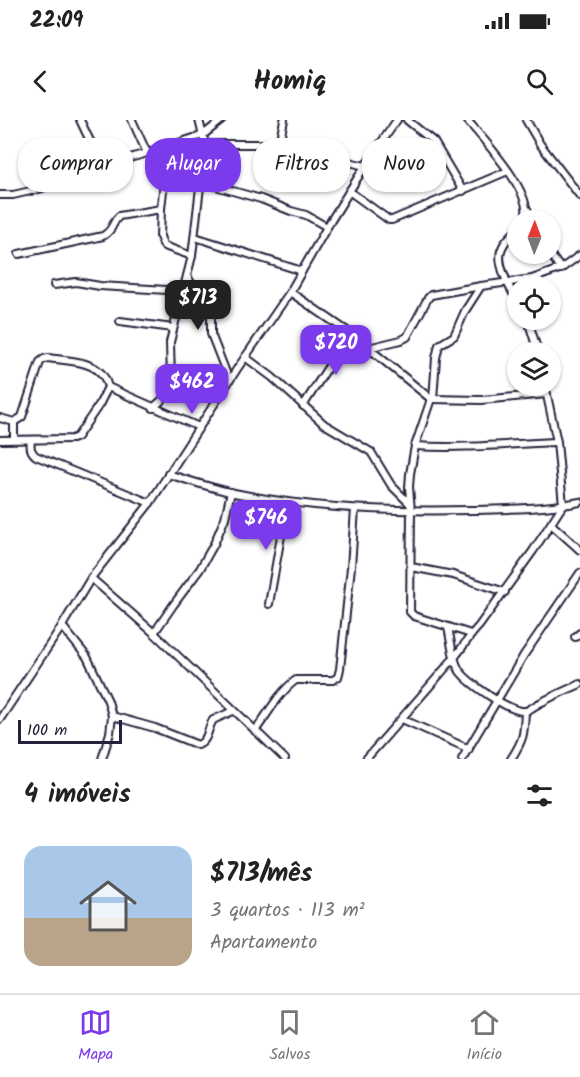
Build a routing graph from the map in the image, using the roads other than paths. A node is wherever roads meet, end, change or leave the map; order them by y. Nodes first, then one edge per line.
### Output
1 (80, 120) edge
2 (132, 120) edge
3 (199, 120) edge
4 (222, 120) edge
5 (284, 120) edge
6 (397, 120) edge
7 (406, 120) edge
8 (467, 120) edge
9 (526, 120) edge
10 (203, 135) junction
11 (89, 138) edge
12 (193, 138) edge
13 (204, 138) edge
14 (280, 138) edge
15 (384, 138) edge
16 (145, 149) edge
17 (362, 171) edge
18 (508, 171) junction
19 (350, 191) joint
20 (463, 191) junction
21 (26, 192) edge
22 (163, 192) edge
23 (200, 192) edge
24 (235, 192) edge
25 (349, 192) edge
26 (0, 195) edge
27 (580, 196) edge
28 (527, 208) edge
29 (161, 209) junction
30 (327, 227) junction
31 (195, 237) junction
32 (507, 239) edge
33 (19, 254) dead end
34 (580, 255) edge
35 (192, 256) junction
36 (557, 264) edge
37 (561, 269) junction
38 (302, 271) junction
39 (187, 276) junction
40 (541, 276) edge
41 (507, 280) edge
42 (507, 283) edge
43 (54, 285) dead end
44 (481, 286) junction
45 (290, 292) junction
46 (182, 293) junction
47 (120, 321) dead end
48 (173, 328) junction
49 (350, 333) junction
50 (368, 348) junction
51 (245, 357) junction
52 (229, 380) junction
53 (108, 387) junction
54 (525, 396) edge
55 (547, 396) edge
56 (432, 399) junction
57 (303, 406) junction
58 (153, 408) junction
59 (0, 418) edge
60 (14, 422) junction
61 (199, 427) junction
62 (14, 439) junction
63 (0, 440) edge
64 (31, 440) junction
65 (557, 442) junction
66 (415, 446) junction
67 (168, 474) junction
68 (231, 492) junction
69 (287, 502) junction
70 (580, 502) edge
71 (150, 503) junction
72 (563, 506) junction
73 (411, 508) junction
74 (355, 509) junction
75 (551, 525) junction
76 (580, 550) edge
77 (411, 567) junction
78 (580, 573) edge
79 (91, 578) junction
80 (505, 592) junction
81 (269, 604) dead end
82 (62, 626) junction
83 (448, 627) junction
84 (154, 633) junction
85 (471, 634) junction
86 (454, 658) junction
87 (580, 684) edge
88 (497, 700) junction
89 (233, 711) junction
90 (525, 711) junction
91 (112, 716) junction
92 (402, 719) junction
93 (0, 720) edge
94 (255, 731) junction
95 (469, 749) junction
96 (102, 759) edge
97 (285, 759) edge
98 (366, 759) edge
99 (462, 759) edge
100 (511, 759) edge

1 - 11 street
2 - 16 street
3 - 10 street
4 - 10 street
5 - 14 street
6 - 15 street
7 - 20 street
8 - 18 street
9 - 27 street
10 - 12 street
10 - 13 street
17 - 19 street
18 - 20 street
18 - 28 street
19 - 20 street
21 - 26 street
22 - 29 street
23 - 31 street
24 - 30 street
25 - 30 street
29 - 33 street
29 - 35 street
30 - 38 street
31 - 35 street
31 - 38 street
32 - 41 street
34 - 37 street
35 - 39 street
36 - 37 street
37 - 40 street
38 - 45 street
39 - 46 street
39 - 52 street
42 - 44 street
43 - 46 street
44 - 50 street
44 - 56 street
45 - 49 street
45 - 51 street
46 - 48 street
47 - 48 street
48 - 58 street
49 - 50 street
49 - 57 street
50 - 56 street
51 - 52 street
51 - 57 street
52 - 61 street
53 - 58 street
53 - 60 street
53 - 64 street
54 - 56 street
55 - 65 street
56 - 66 street
57 - 73 street
58 - 61 street
59 - 60 street
60 - 62 street
61 - 67 street
62 - 63 street
62 - 64 street
64 - 71 street
65 - 66 street
65 - 72 street
66 - 73 street
67 - 68 street
67 - 71 street
68 - 69 street
68 - 84 street
69 - 74 street
69 - 81 street
70 - 72 street
71 - 79 street
72 - 73 street
72 - 75 street
73 - 74 street
73 - 77 street
74 - 94 street
75 - 76 street
75 - 80 street
77 - 80 street
77 - 83 street
78 - 88 street
79 - 82 street
79 - 84 street
80 - 85 street
82 - 91 street
82 - 93 street
83 - 85 street
83 - 86 street
84 - 89 street
85 - 86 street
86 - 88 street
86 - 92 street
87 - 90 street
88 - 90 street
88 - 95 street
89 - 91 street
89 - 94 street
90 - 100 street
91 - 96 street
92 - 95 street
92 - 98 street
94 - 97 street
95 - 99 street

